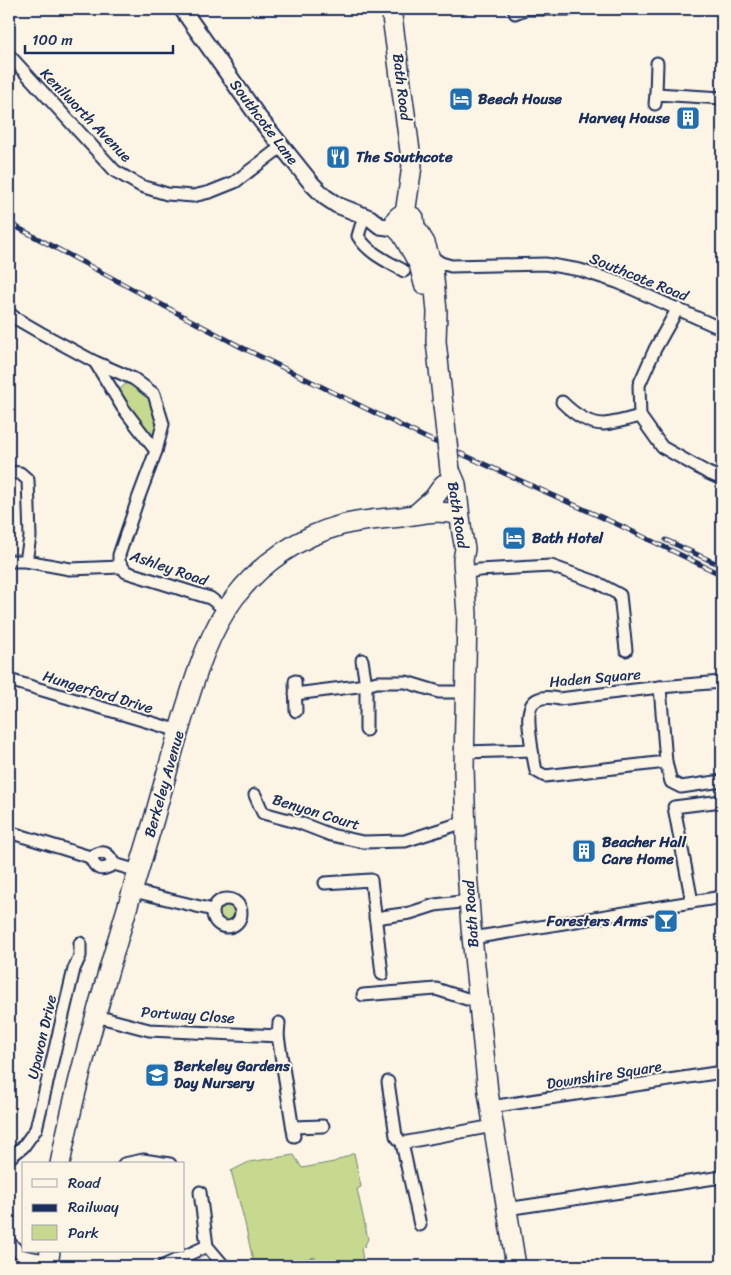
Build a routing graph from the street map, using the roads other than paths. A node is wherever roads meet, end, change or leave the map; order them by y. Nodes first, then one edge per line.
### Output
1 (182, 9) edge
2 (391, 9) edge
3 (572, 9) edge
4 (515, 13) dead end
5 (9, 55) edge
6 (657, 63) dead end
7 (722, 98) edge
8 (281, 147) junction
9 (367, 217) junction
10 (405, 223) junction
11 (429, 255) junction
12 (451, 266) junction
13 (404, 271) dead end
14 (435, 282) junction
15 (678, 308) junction
16 (9, 313) edge
17 (722, 329) edge
18 (436, 341) junction
19 (95, 362) junction
20 (134, 379) junction
21 (113, 392) junction
22 (562, 402) dead end
23 (640, 416) junction
24 (156, 451) junction
25 (9, 472) edge
26 (450, 479) junction
27 (722, 479) edge
28 (451, 515) junction
29 (410, 516) junction
30 (26, 560) junction
31 (9, 561) edge
32 (464, 566) junction
33 (121, 567) junction
34 (226, 610) junction
35 (626, 650) dead end
36 (361, 659) dead end
37 (9, 680) edge
38 (295, 681) dead end
39 (722, 682) edge
40 (366, 686) junction
41 (660, 686) junction
42 (464, 692) junction
43 (295, 694) junction
44 (296, 710) dead end
45 (366, 730) dead end
46 (179, 731) junction
47 (532, 750) junction
48 (464, 752) junction
49 (666, 762) junction
50 (722, 781) edge
51 (256, 795) dead end
52 (722, 802) edge
53 (465, 824) junction
54 (9, 832) edge
55 (138, 871) junction
56 (325, 883) dead end
57 (133, 890) junction
58 (722, 897) edge
59 (469, 901) junction
60 (692, 902) junction
61 (213, 910) dead end
62 (376, 918) junction
63 (472, 938) junction
64 (80, 944) dead end
65 (382, 974) dead end
66 (363, 995) dead end
67 (478, 998) junction
68 (96, 1016) junction
69 (279, 1023) dead end
70 (278, 1036) junction
71 (722, 1072) edge
72 (388, 1082) dead end
73 (490, 1108) junction
74 (322, 1126) dead end
75 (493, 1126) junction
76 (402, 1143) junction
77 (9, 1158) edge
78 (60, 1162) edge
79 (134, 1162) edge
80 (156, 1162) edge
81 (722, 1177) edge
82 (200, 1192) dead end
83 (506, 1209) junction
84 (420, 1225) dead end
85 (9, 1242) edge
86 (207, 1246) junction
87 (49, 1260) edge
88 (163, 1266) edge
89 (224, 1266) edge
90 (516, 1266) edge

1 - 8 street, Southcote Lane
2 - 10 main road, Bath Road
3 - 4 street
5 - 8 street, Kenilworth Avenue
6 - 7 street
8 - 9 street, Southcote Lane
9 - 10 street, Southcote Lane
9 - 13 street
10 - 11 main road, Bath Road
10 - 18 main road, Bath Road
11 - 12 street, Southcote Road
11 - 14 main road, Bath Road
12 - 14 street
12 - 15 street, Southcote Road
14 - 18 main road, Bath Road
15 - 17 street, Southcote Road
15 - 23 street
16 - 19 street
18 - 26 main road, Bath Road, bridge
19 - 20 street
19 - 21 street
20 - 21 street
20 - 24 street
21 - 24 street
22 - 23 street
23 - 27 street
24 - 33 street
25 - 30 street
26 - 28 main road, Bath Road
26 - 29 main road
28 - 29 main road, Berkeley Avenue
28 - 32 main road, Bath Road
29 - 34 main road, Berkeley Avenue
30 - 31 street, Ashley Road
30 - 33 street, Ashley Road
32 - 35 street
32 - 42 main road, Bath Road
33 - 34 street, Ashley Road
34 - 46 main road, Berkeley Avenue
36 - 40 street
37 - 46 street, Hungerford Drive
38 - 43 street
39 - 41 street
40 - 42 street
40 - 43 street
40 - 45 street
41 - 47 street, Haden Square
41 - 49 street, Haden Square
42 - 48 main road, Bath Road
43 - 44 street
46 - 55 main road, Berkeley Avenue
47 - 48 street
47 - 49 street, Haden Square
48 - 53 main road, Bath Road
49 - 50 street
51 - 53 street, Benyon Court
52 - 60 street
53 - 59 main road, Bath Road
54 - 55 street
55 - 57 main road, Berkeley Avenue
56 - 62 street
57 - 61 street
57 - 68 main road, Berkeley Avenue
58 - 60 street
59 - 62 street
59 - 63 main road, Bath Road
60 - 63 street
62 - 65 street
63 - 67 main road, Bath Road
64 - 77 street, Upavon Drive
66 - 67 street
67 - 73 main road, Bath Road
68 - 70 street, Portway Close
68 - 78 main road, Berkeley Avenue
69 - 70 street
70 - 74 street
71 - 73 street, Downshire Square
72 - 76 street
73 - 75 main road, Bath Road
75 - 76 street
75 - 83 main road, Bath Road
76 - 84 street
79 - 80 street
81 - 83 street
82 - 86 street
83 - 90 main road, Bath Road
85 - 87 street
86 - 88 street
86 - 89 street

